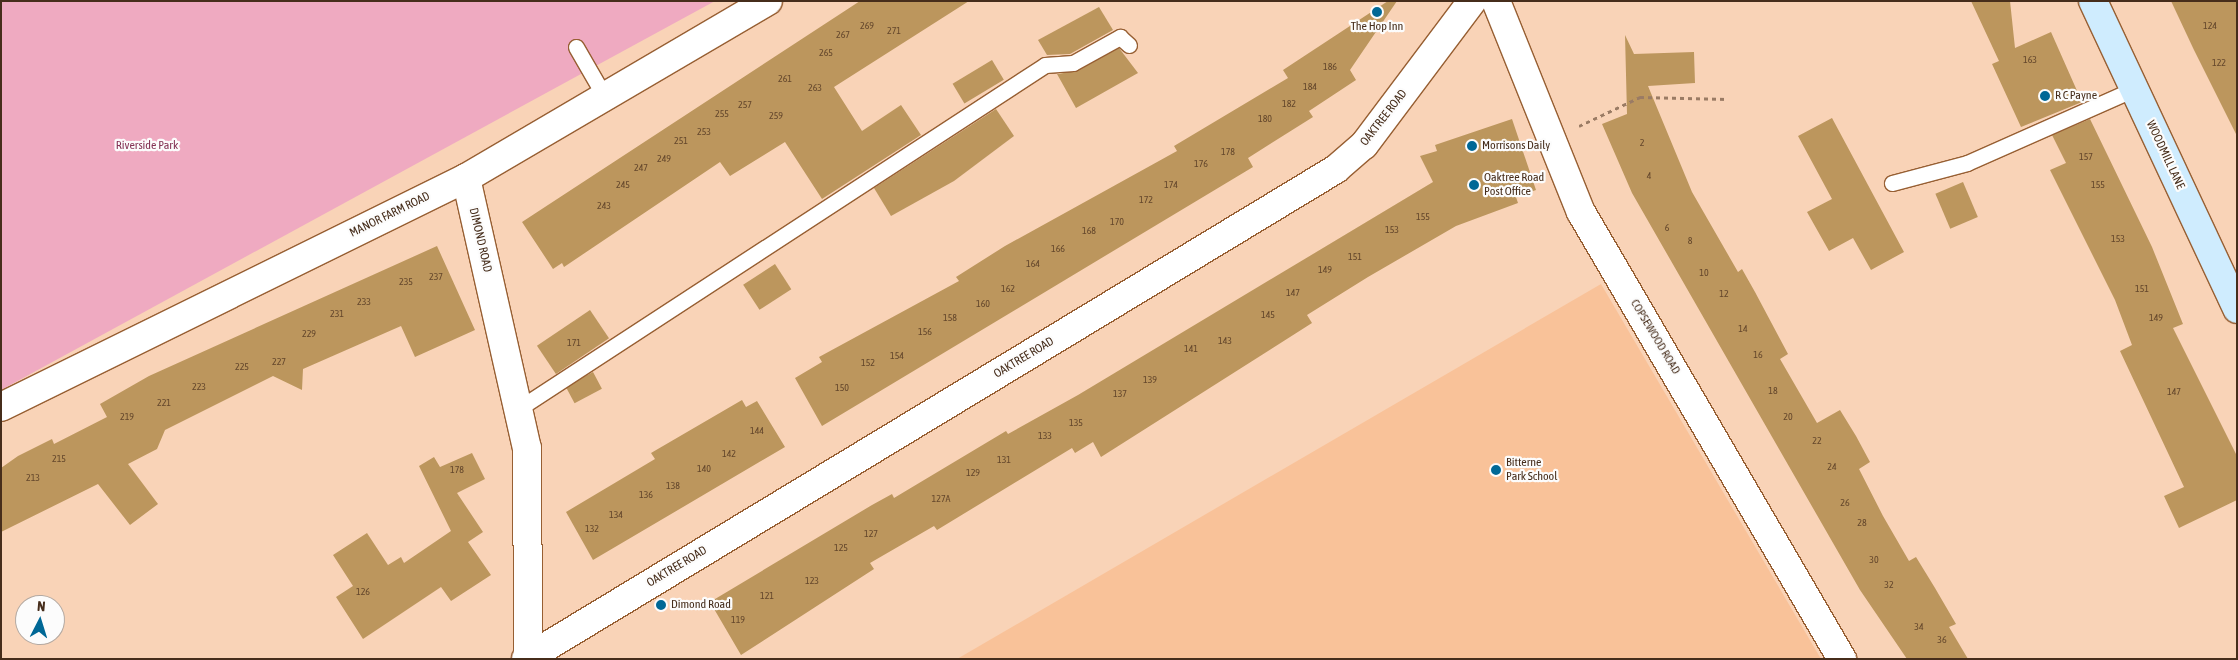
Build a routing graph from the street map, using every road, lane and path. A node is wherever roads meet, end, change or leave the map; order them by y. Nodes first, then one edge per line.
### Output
1 (768, 1) edge
2 (1472, 1) edge
3 (1496, 1) edge
4 (2093, 1) edge
5 (1129, 45) dead end
6 (576, 47) dead end
7 (2134, 89) junction
8 (606, 99) junction
9 (1728, 100) dead end
10 (1551, 139) junction
11 (466, 178) junction
12 (1892, 183) dead end
13 (2237, 308) edge
14 (1, 408) edge
15 (518, 409) junction
16 (527, 658) edge
17 (1842, 659) edge

1 - 8 street, MANOR FARM ROAD
2 - 16 street, OAKTREE ROAD
3 - 10 street, COPSEWOOD ROAD
4 - 7 street, WOODMILL LANE
5 - 15 lane
6 - 8 lane
7 - 12 lane
7 - 13 street, WOODMILL LANE
8 - 11 street, MANOR FARM ROAD
9 - 10 path
10 - 17 street, COPSEWOOD ROAD
11 - 14 street, MANOR FARM ROAD
11 - 15 street, DIMOND ROAD
15 - 16 street, DIMOND ROAD

